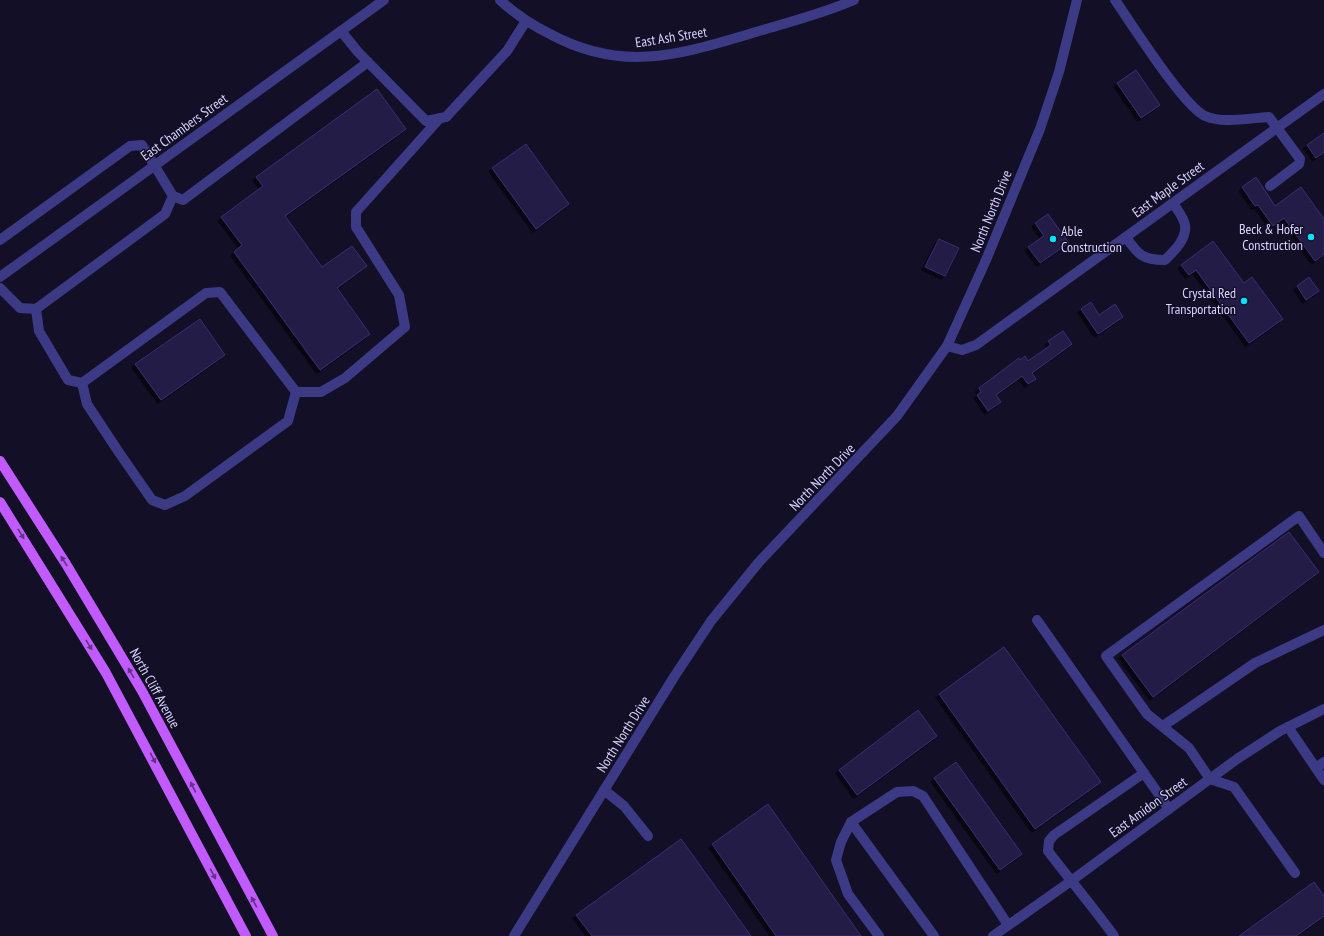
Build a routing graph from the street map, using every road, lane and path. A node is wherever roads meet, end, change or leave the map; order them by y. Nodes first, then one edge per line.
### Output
1 (384, 0) edge
2 (500, 0) edge
3 (854, 0) edge
4 (1077, 0) edge
5 (1114, 0) edge
6 (526, 21) junction
7 (341, 31) junction
8 (368, 62) junction
9 (1324, 94) edge
10 (440, 118) junction
11 (1277, 128) junction
12 (154, 166) junction
13 (1270, 186) dead end
14 (173, 196) junction
15 (1173, 203) junction
16 (1126, 237) junction
17 (0, 240) edge
18 (0, 276) edge
19 (0, 288) edge
20 (36, 309) junction
21 (947, 346) junction
22 (82, 383) junction
23 (296, 392) junction
24 (0, 461) edge
25 (0, 502) edge
26 (1324, 553) edge
27 (1037, 620) dead end
28 (1324, 630) edge
29 (1324, 709) edge
30 (1163, 726) junction
31 (1288, 727) junction
32 (1320, 765) edge
33 (1144, 773) junction
34 (1210, 779) junction
35 (1324, 780) edge
36 (604, 790) junction
37 (1169, 809) junction
38 (851, 822) junction
39 (648, 836) dead end
40 (1295, 872) dead end
41 (1071, 882) junction
42 (1006, 930) edge
43 (246, 936) edge
44 (273, 936) edge
45 (514, 936) edge
46 (879, 936) edge
47 (934, 936) edge
48 (993, 936) edge
49 (1114, 936) edge

1 - 7 street, East Chambers Street
2 - 6 street, East Ash Street
3 - 6 street, East Ash Street
4 - 21 street, North North Drive
5 - 11 street
6 - 10 street
7 - 8 street
7 - 12 street, East Chambers Street
8 - 10 street
8 - 14 street
9 - 11 street, East Maple Street
10 - 23 street
11 - 13 street
11 - 15 street, East Maple Street
12 - 14 street
12 - 17 street
12 - 18 street, East Chambers Street
14 - 20 street
15 - 16 street, East Maple Street
15 - 16 street
16 - 21 street, East Maple Street
19 - 20 street
20 - 22 street
21 - 36 street, North North Drive
22 - 23 street
22 - 23 street
44 -> 24 main road, North Cliff Avenue
25 -> 43 main road
26 - 30 street
27 - 33 street
28 - 30 street
29 - 31 street, East Amidon Street
30 - 34 street
31 - 32 street
31 - 34 street, East Amidon Street
32 - 35 street
33 - 37 street
33 - 41 street
34 - 37 street, East Amidon Street
34 - 40 street
36 - 39 street
36 - 45 street, North North Drive
37 - 41 street, East Amidon Street
38 - 42 street
38 - 46 street
38 - 47 street
41 - 42 street, East Amidon Street
41 - 49 street
42 - 48 street, East Amidon Street

